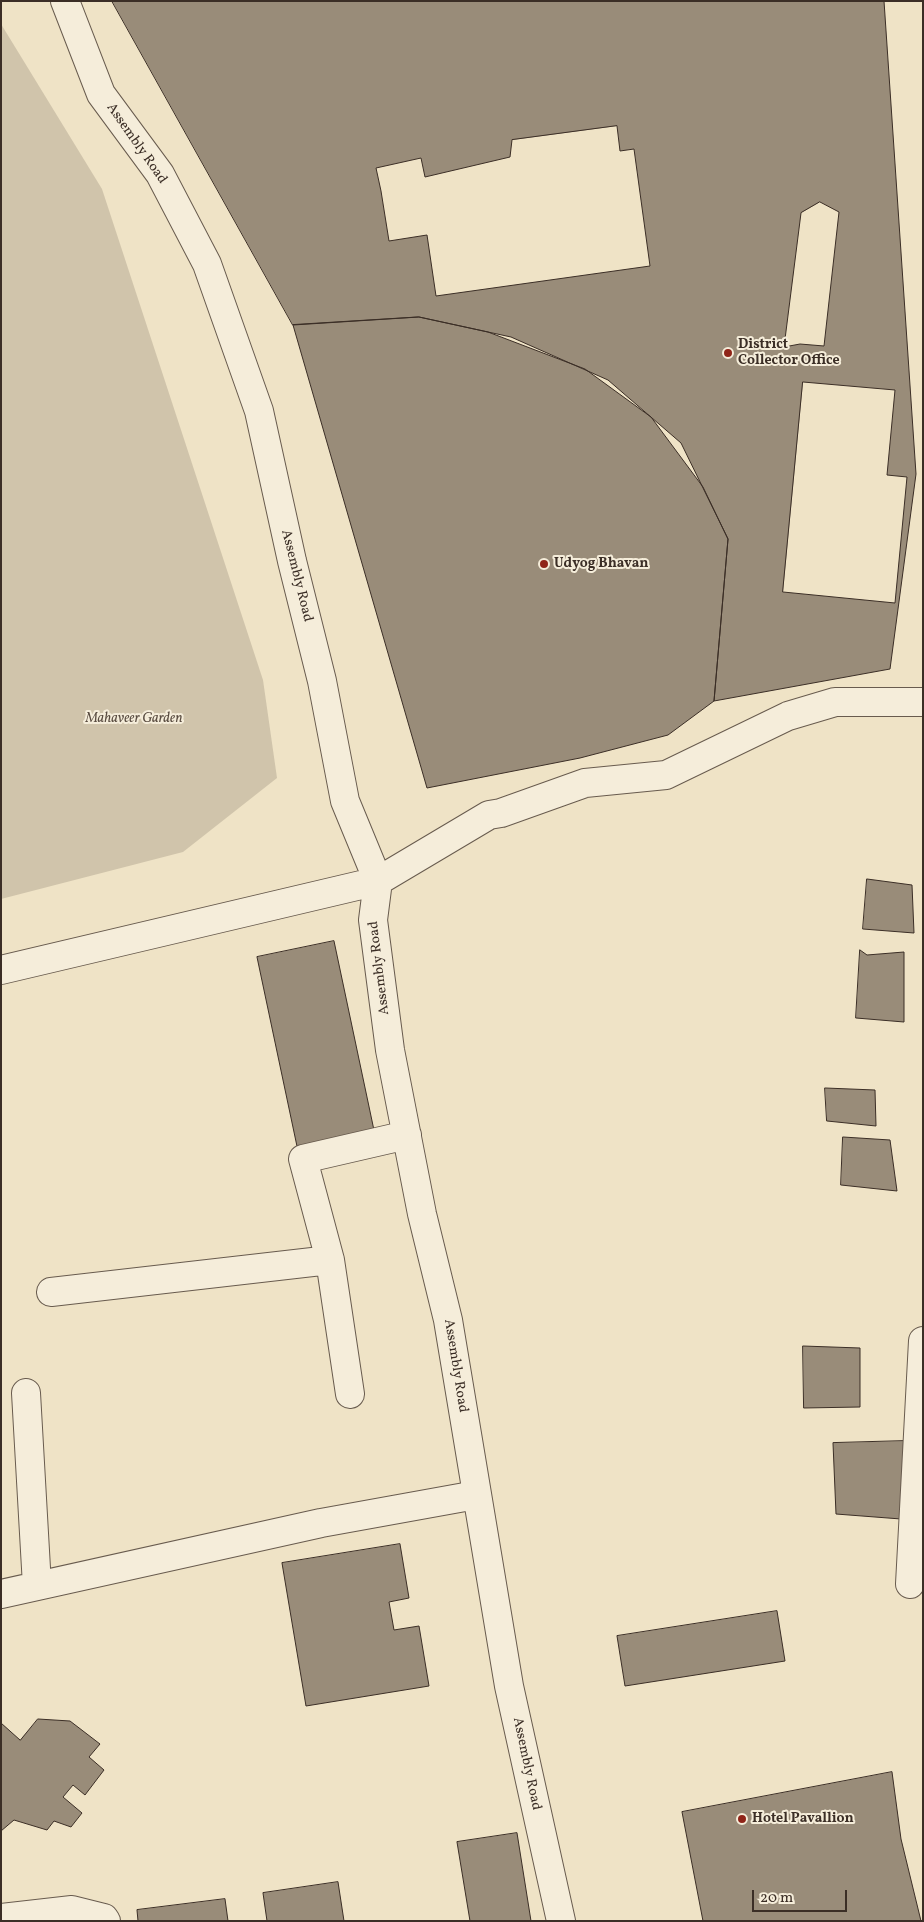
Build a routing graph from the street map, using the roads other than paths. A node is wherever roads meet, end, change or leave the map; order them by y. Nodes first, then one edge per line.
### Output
1 (65, 1) edge
2 (923, 702) edge
3 (378, 881) junction
4 (1, 970) edge
5 (406, 1135) junction
6 (330, 1260) junction
7 (51, 1292) dead end
8 (923, 1341) edge
9 (26, 1393) dead end
10 (350, 1394) dead end
11 (476, 1495) junction
12 (910, 1584) dead end
13 (37, 1586) junction
14 (1, 1594) edge
15 (1, 1918) edge
16 (106, 1921) edge
17 (561, 1921) edge

1 - 3 street, Assembly Road
2 - 3 street
3 - 4 street
3 - 5 street, Assembly Road
5 - 6 street
5 - 11 street, Assembly Road
6 - 7 street
6 - 10 street
8 - 12 street
9 - 13 street
11 - 13 street
11 - 17 street, Assembly Road
13 - 14 street
15 - 16 street

